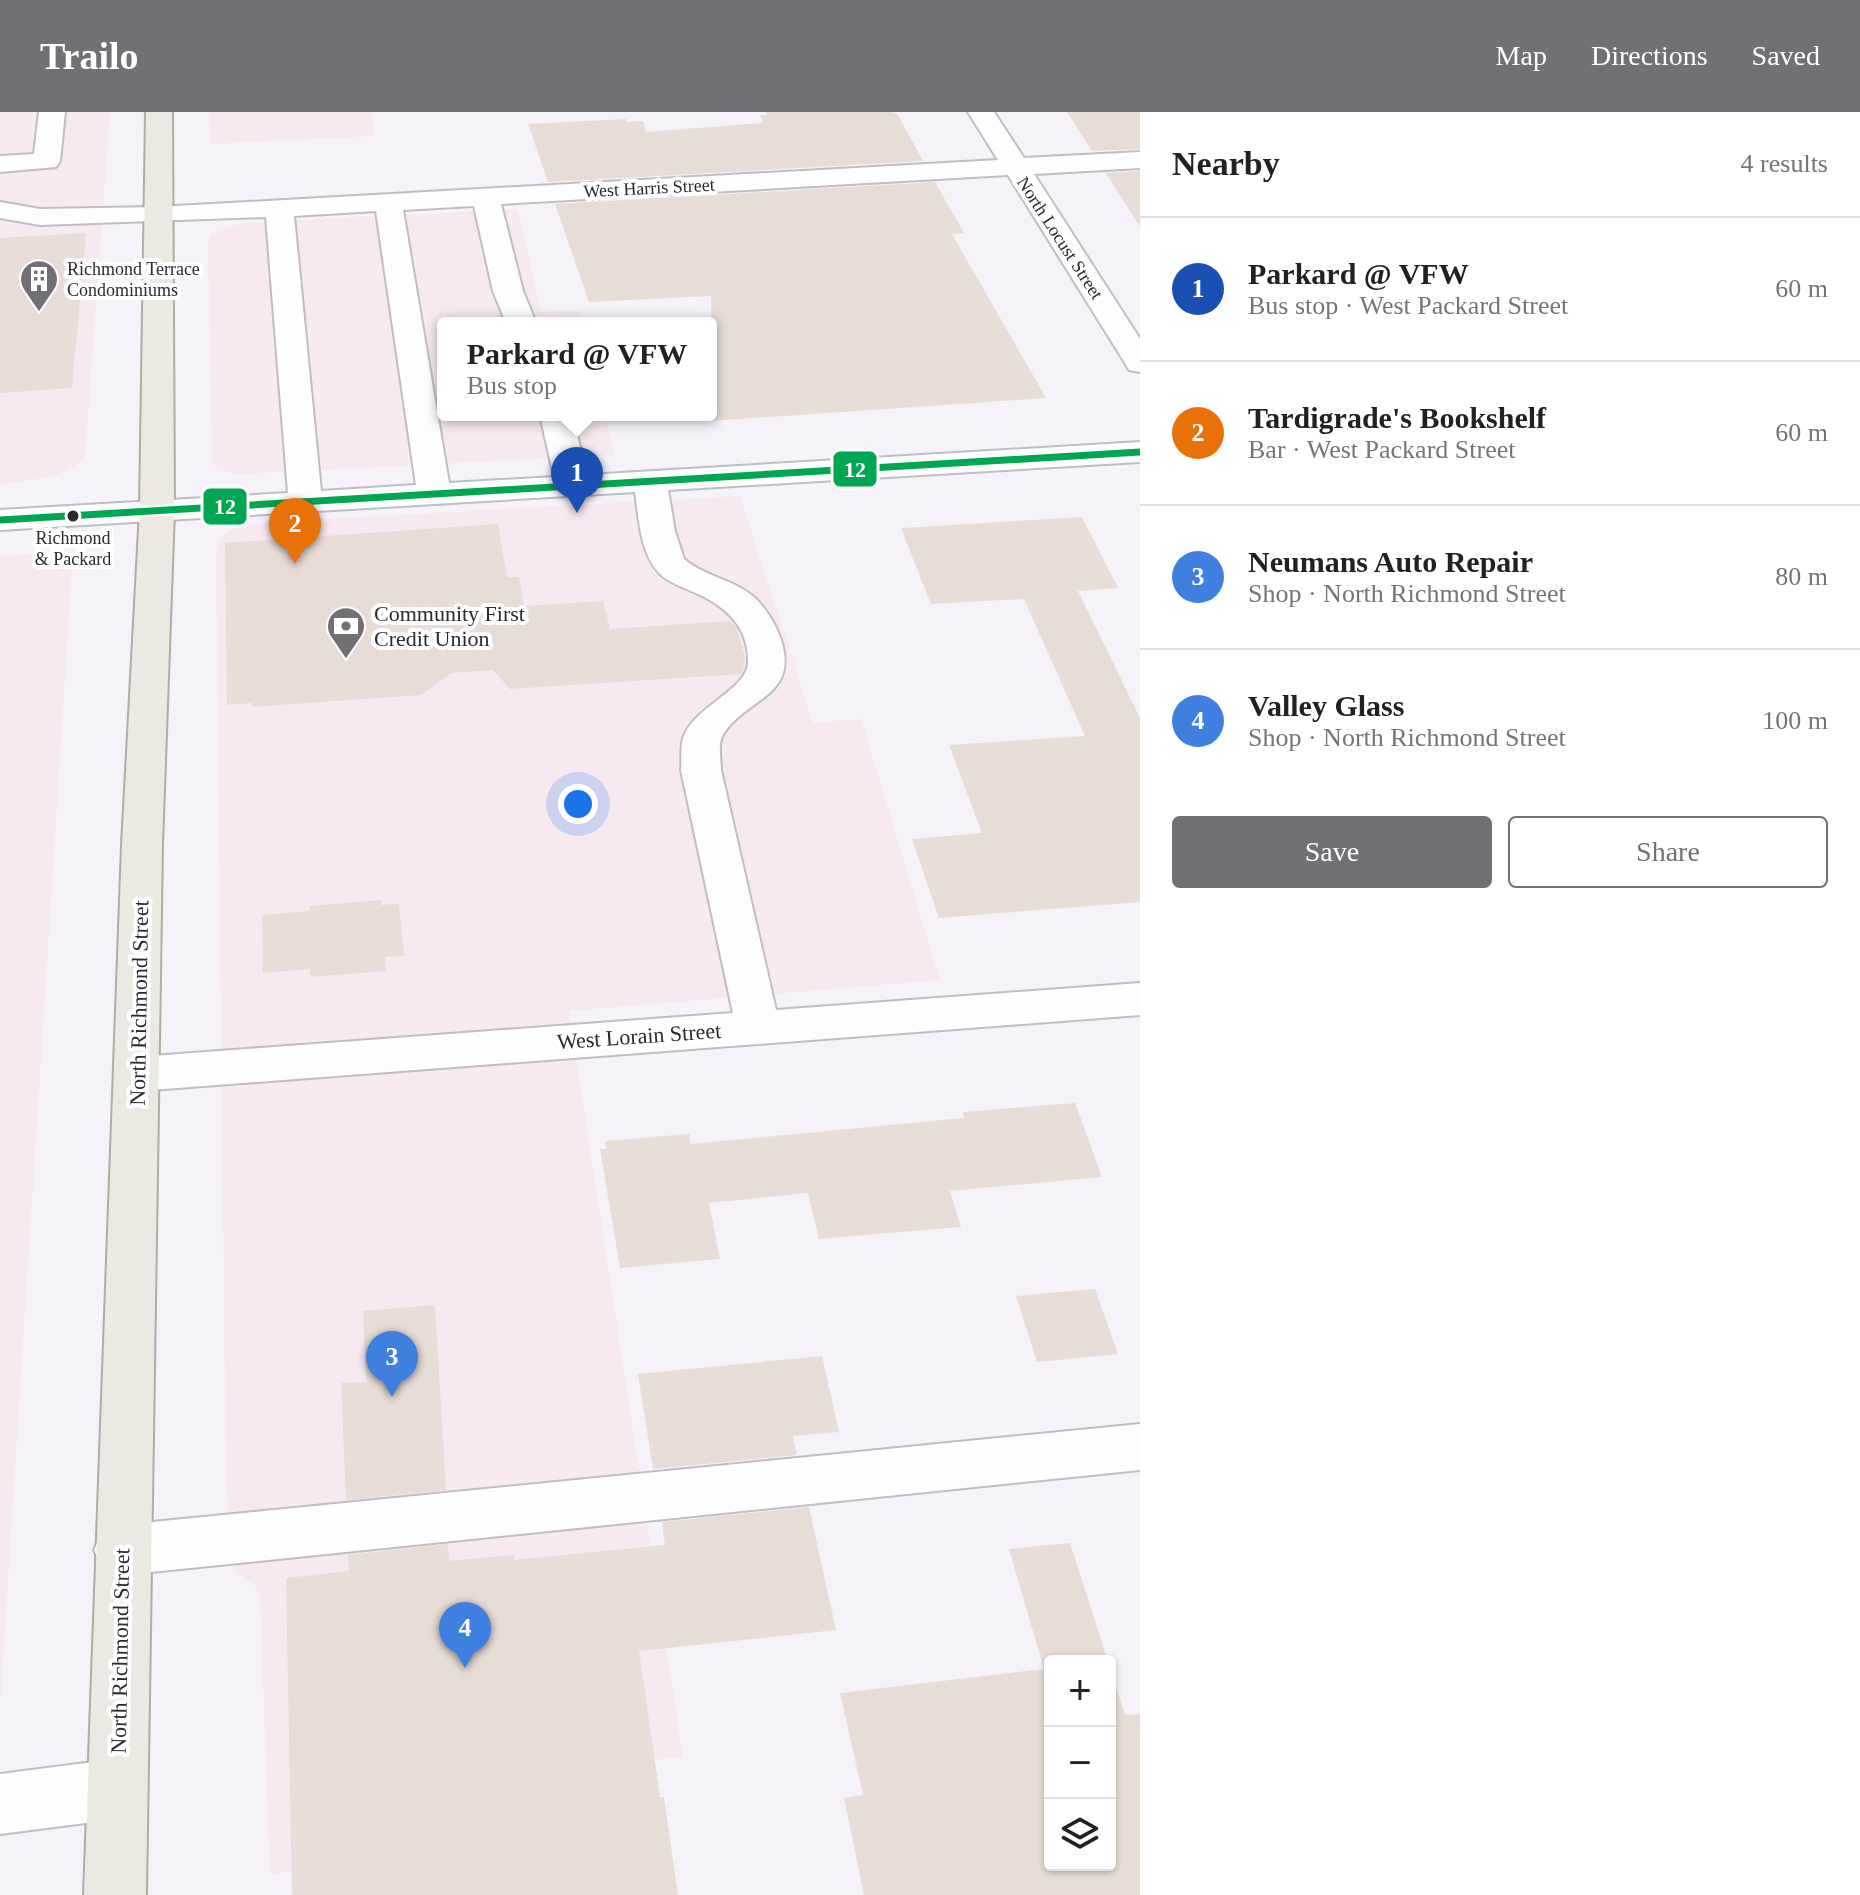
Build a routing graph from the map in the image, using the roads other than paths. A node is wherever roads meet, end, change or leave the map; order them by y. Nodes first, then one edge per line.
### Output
1 (52, 112) edge
2 (159, 112) edge
3 (981, 112) edge
4 (1140, 160) edge
5 (0, 164) edge
6 (1015, 167) junction
7 (486, 197) junction
8 (388, 202) junction
9 (279, 208) junction
10 (0, 210) edge
11 (158, 215) junction
12 (519, 317) edge
13 (1140, 363) edge
14 (557, 421) edge
15 (1140, 452) edge
16 (650, 481) junction
17 (573, 485) junction
18 (434, 493) junction
19 (305, 501) junction
20 (157, 510) junction
21 (0, 520) edge
22 (1140, 999) edge
23 (758, 1027) junction
24 (138, 1074) junction
25 (1140, 1447) edge
26 (122, 1550) junction
27 (117, 1789) junction
28 (0, 1804) edge
29 (115, 1895) edge

1 - 5 street
2 - 11 main road, North Richmond Street
3 - 6 street, North Locust Street
4 - 6 street, West Harris Street
6 - 7 street, West Harris Street
6 - 13 street, North Locust Street
7 - 8 street, West Harris Street
7 - 12 street
8 - 9 street, West Harris Street
8 - 18 street
9 - 11 street, West Harris Street
9 - 19 street
10 - 11 street, West Harris Street
11 - 20 main road, North Richmond Street
14 - 17 street
15 - 16 street
16 - 17 street
16 - 23 street
17 - 18 street
18 - 19 street
19 - 20 street
20 - 21 street
20 - 24 main road, North Richmond Street
22 - 23 street, West Lorain Street
23 - 24 street, West Lorain Street
24 - 26 main road, North Richmond Street
25 - 26 street
26 - 27 main road, North Richmond Street
27 - 28 street
27 - 29 main road, North Richmond Street

